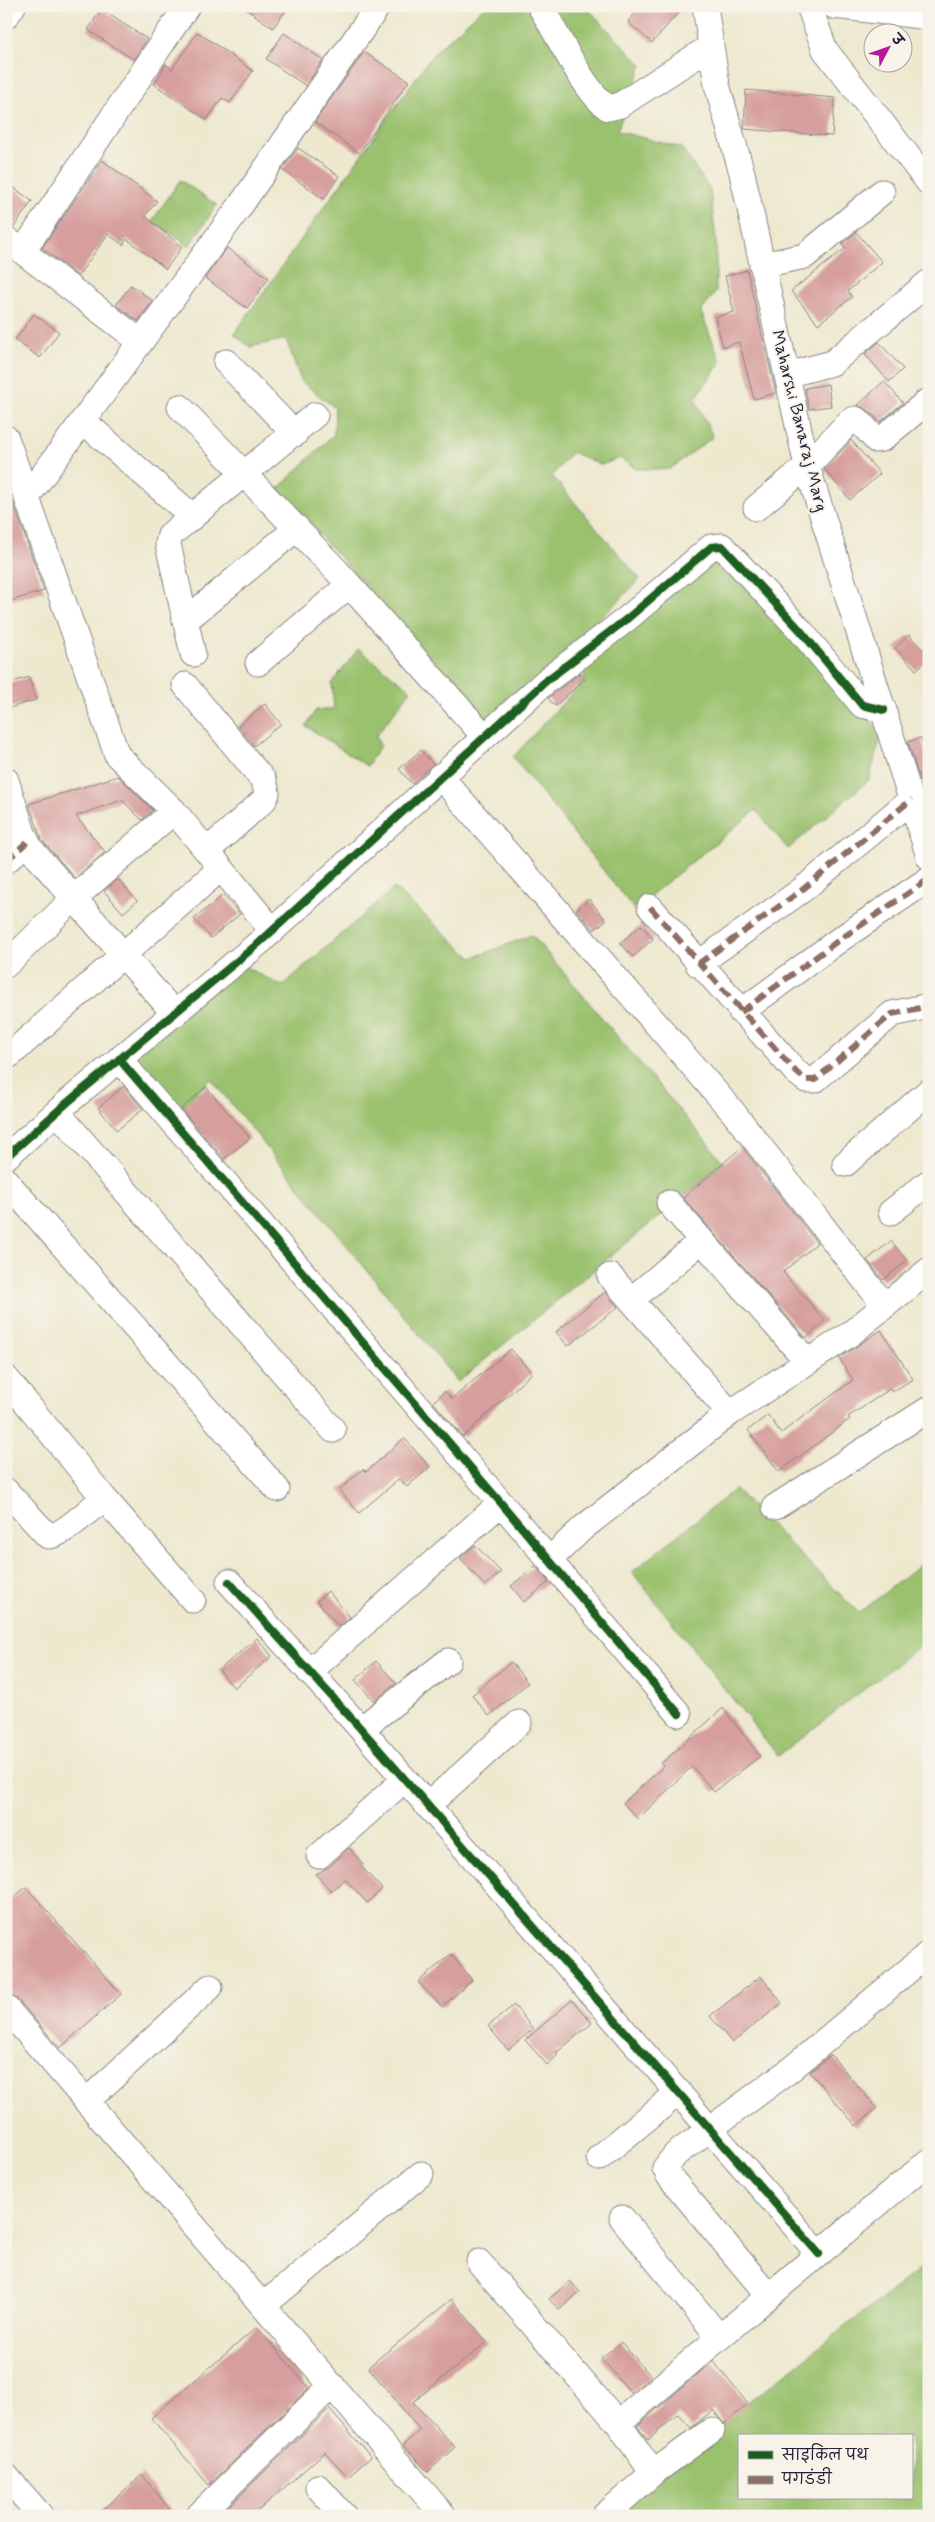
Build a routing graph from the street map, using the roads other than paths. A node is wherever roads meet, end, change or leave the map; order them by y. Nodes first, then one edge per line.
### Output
1 (13, 6) edge
2 (187, 6) edge
3 (378, 6) edge
4 (540, 6) edge
5 (705, 6) edge
6 (809, 6) edge
7 (834, 6) edge
8 (925, 13) edge
9 (6, 16) edge
10 (710, 47) junction
11 (929, 182) edge
12 (882, 192) dead end
13 (15, 245) edge
14 (762, 264) junction
15 (929, 282) edge
16 (141, 342) junction
17 (226, 362) dead end
18 (786, 375) junction
19 (929, 400) edge
20 (180, 407) dead end
21 (316, 415) dead end
22 (83, 421) junction
23 (295, 434) junction
24 (6, 438) edge
25 (807, 466) junction
26 (245, 474) junction
27 (27, 497) junction
28 (756, 508) dead end
29 (193, 517) junction
30 (297, 528) junction
31 (349, 585) junction
32 (185, 621) junction
33 (193, 654) dead end
34 (258, 664) dead end
35 (185, 685) dead end
36 (884, 710) junction
37 (484, 736) junction
38 (440, 776) junction
39 (6, 780) edge
40 (174, 812) junction
41 (920, 812) edge
42 (27, 842) junction
43 (929, 857) edge
44 (214, 860) junction
45 (6, 861) edge
46 (929, 879) edge
47 (72, 899) junction
48 (650, 907) dead end
49 (272, 930) junction
50 (123, 956) junction
51 (698, 964) junction
52 (6, 965) edge
53 (929, 1006) edge
54 (741, 1012) junction
55 (175, 1014) junction
56 (10, 1055) dead end
57 (119, 1059) junction
58 (929, 1091) edge
59 (57, 1112) junction
60 (8, 1153) edge
61 (845, 1164) dead end
62 (6, 1181) edge
63 (929, 1182) edge
64 (669, 1203) dead end
65 (891, 1212) dead end
66 (701, 1241) junction
67 (929, 1270) edge
68 (610, 1276) dead end
69 (631, 1300) junction
70 (885, 1306) junction
71 (807, 1361) junction
72 (6, 1378) edge
73 (929, 1409) edge
74 (730, 1413) junction
75 (333, 1430) dead end
76 (277, 1489) dead end
77 (6, 1491) edge
78 (104, 1498) junction
79 (501, 1503) junction
80 (775, 1507) dead end
81 (549, 1560) junction
82 (229, 1582) dead end
83 (192, 1600) dead end
84 (448, 1661) dead end
85 (309, 1672) junction
86 (679, 1714) dead end
87 (519, 1723) dead end
88 (361, 1729) junction
89 (404, 1780) junction
90 (427, 1806) junction
91 (319, 1856) dead end
92 (929, 1952) edge
93 (210, 1987) dead end
94 (6, 2008) edge
95 (679, 2092) junction
96 (87, 2101) junction
97 (711, 2128) junction
98 (599, 2158) dead end
99 (929, 2161) edge
100 (421, 2174) dead end
101 (622, 2218) dead end
102 (818, 2254) junction
103 (479, 2262) dead end
104 (769, 2296) junction
105 (264, 2305) junction
106 (719, 2337) junction
107 (332, 2385) junction
108 (618, 2423) junction
109 (712, 2430) dead end
110 (653, 2473) junction
111 (6, 2476) edge
112 (318, 2487) dead end
113 (41, 2516) edge
114 (198, 2516) edge
115 (344, 2516) edge
116 (444, 2516) edge
117 (604, 2516) edge

1 - 9 street
2 - 13 street
3 - 16 street
4 - 10 street
5 - 10 street, Maharshi Banaraj Marg
6 - 11 street
7 - 8 street
10 - 14 street, Maharshi Banaraj Marg
12 - 14 street
13 - 16 street
14 - 18 street, Maharshi Banaraj Marg
15 - 18 street
16 - 22 street
17 - 23 street
18 - 25 street, Maharshi Banaraj Marg
19 - 25 street
20 - 26 street
21 - 23 street
22 - 27 street
22 - 29 street
23 - 26 street
24 - 27 street
25 - 28 street
25 - 36 street, Maharshi Banaraj Marg
26 - 29 street
26 - 30 street
27 - 40 street
29 - 32 street
30 - 31 street
30 - 32 street
31 - 34 street
31 - 37 street
32 - 33 street
35 - 44 street
36 - 37 street
36 - 41 street, Maharshi Banaraj Marg
37 - 38 street
38 - 49 street
38 - 70 street
39 - 42 street
40 - 44 street
40 - 47 street
41 - 43 street, Maharshi Banaraj Marg
41 - 51 street
42 - 45 street
42 - 47 street
44 - 49 street
44 - 50 street
46 - 54 street
47 - 50 street
47 - 52 street
48 - 51 street
49 - 55 street
50 - 55 street
50 - 56 street
51 - 54 street
53 - 54 street
55 - 57 street
57 - 59 street
57 - 79 street
58 - 61 street
59 - 60 street
59 - 75 street
62 - 76 street
63 - 65 street
64 - 66 street
66 - 69 street
66 - 71 street
67 - 70 street
68 - 69 street
69 - 74 street
70 - 71 street
71 - 74 street
72 - 78 street
73 - 80 street
74 - 81 street
77 - 78 street
78 - 83 street
79 - 81 street
79 - 85 street
81 - 86 street
82 - 85 street
84 - 88 street
85 - 88 street
87 - 90 street
88 - 89 street
89 - 90 street
89 - 91 street
90 - 95 street
92 - 97 street
93 - 96 street
94 - 96 street
95 - 97 street
95 - 98 street
96 - 105 street
97 - 102 street
97 - 104 street
99 - 102 street
100 - 105 street
101 - 106 street
102 - 104 street
103 - 108 street
104 - 106 street
105 - 107 street
106 - 108 street
107 - 114 street
107 - 116 street
108 - 110 street
109 - 110 street
110 - 117 street
111 - 113 street
112 - 115 street

